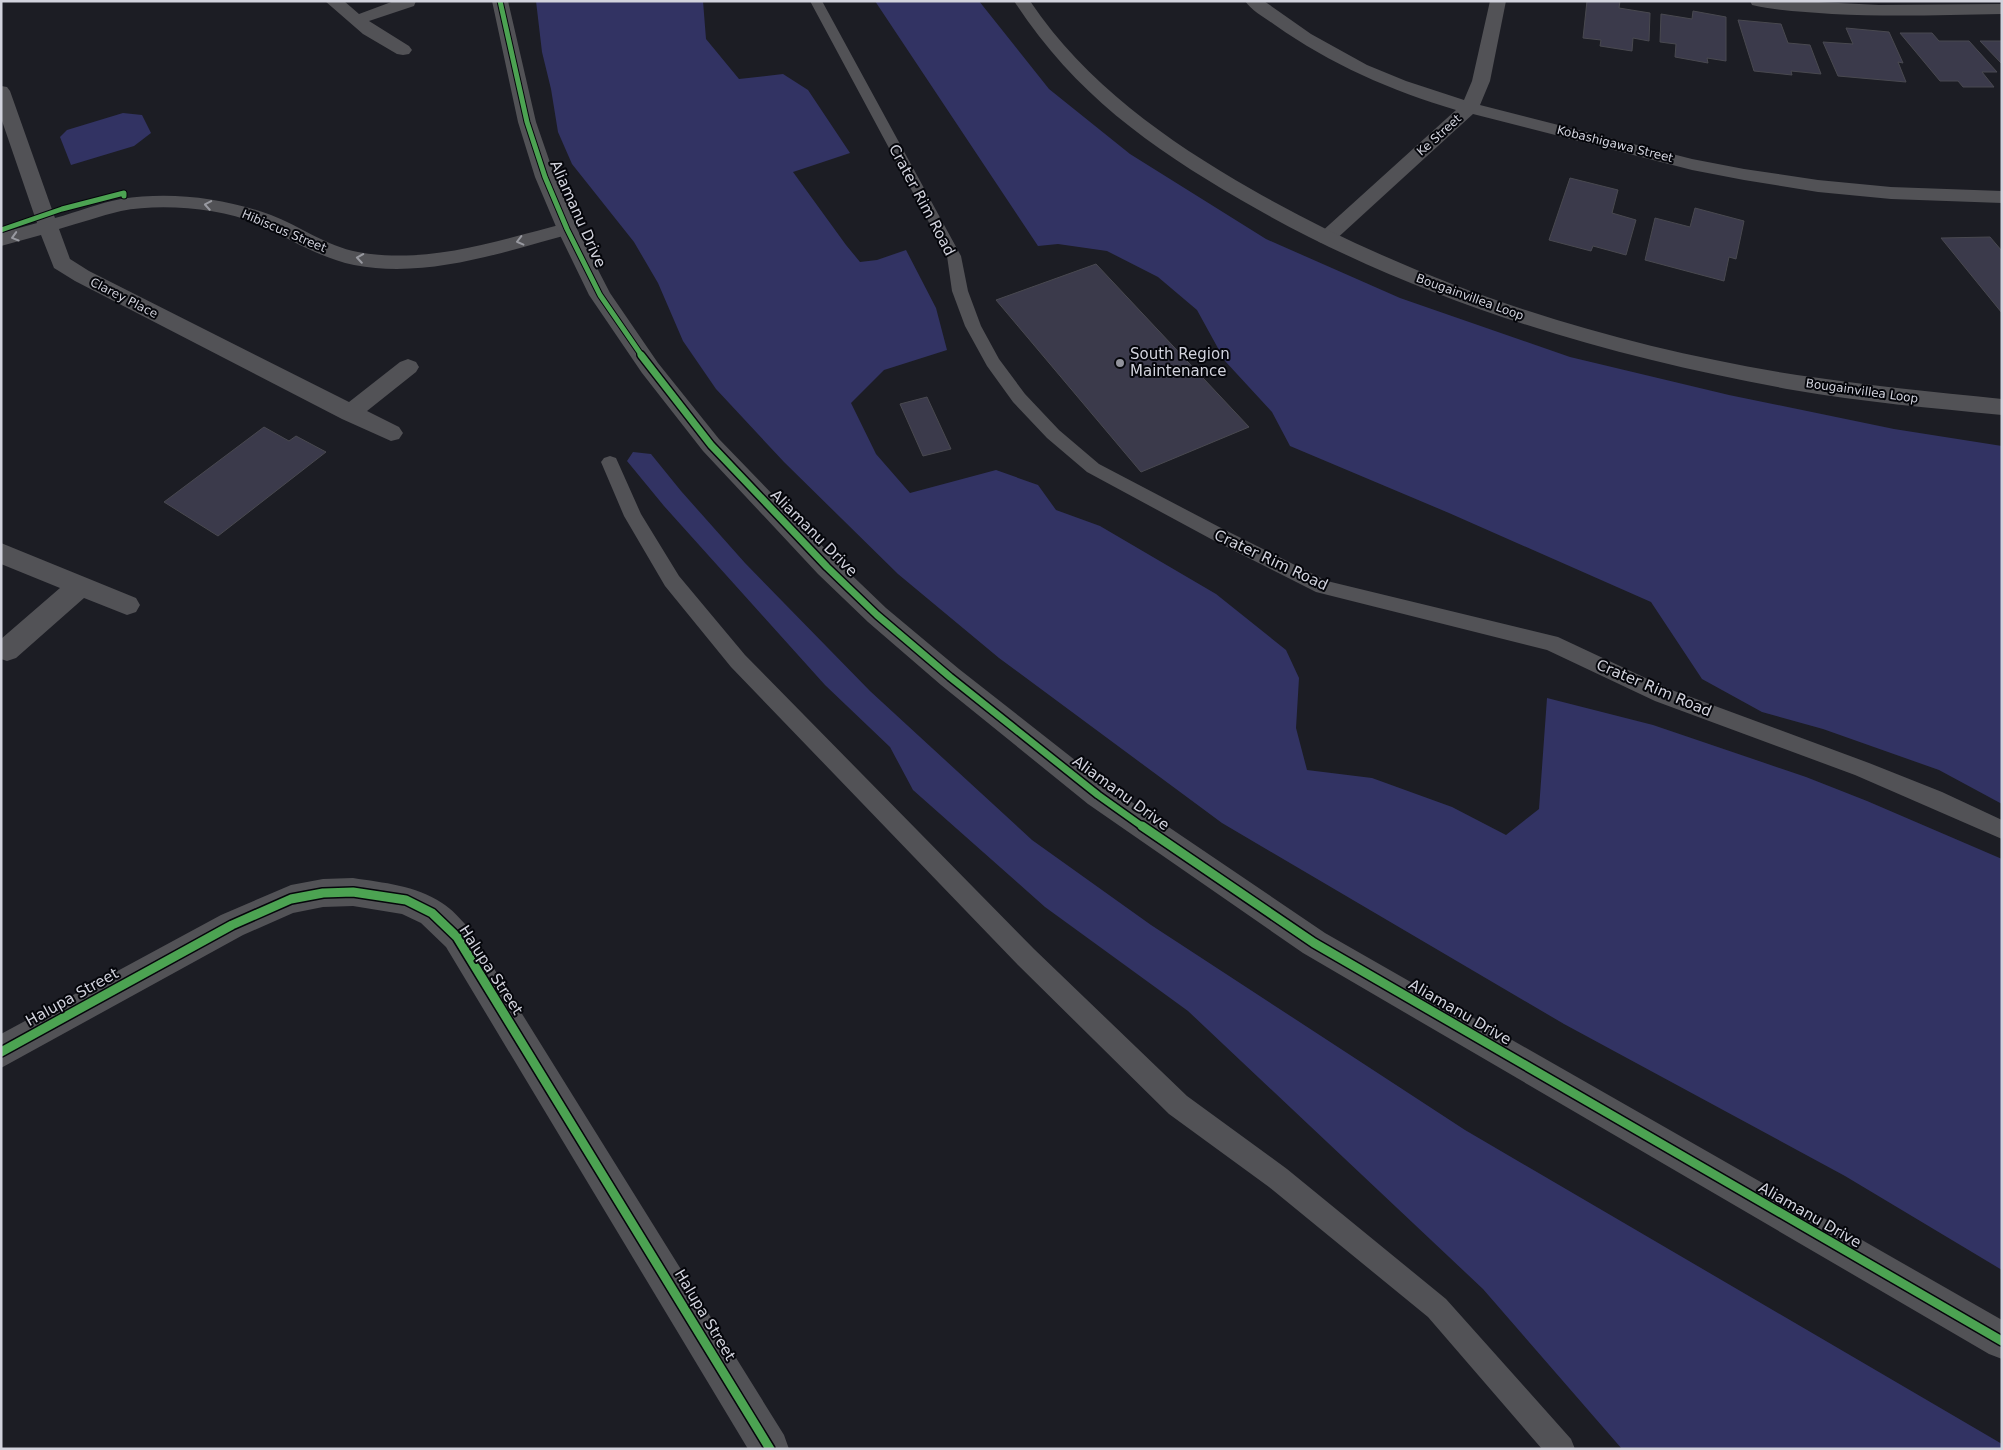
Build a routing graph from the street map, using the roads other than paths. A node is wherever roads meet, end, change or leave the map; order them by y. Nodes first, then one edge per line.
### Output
1 (333, 1) edge
2 (500, 1) edge
3 (816, 1) edge
4 (1022, 1) edge
5 (1253, 1) edge
6 (1498, 1) edge
7 (1758, 1) edge
8 (408, 2) edge
9 (1782, 3) edge
10 (2002, 10) edge
11 (357, 20) junction
12 (403, 50) dead end
13 (1, 91) edge
14 (1470, 107) junction
15 (2002, 197) edge
16 (49, 227) junction
17 (567, 229) junction
18 (1326, 238) junction
19 (1, 240) edge
20 (408, 366) dead end
21 (2002, 406) edge
22 (350, 412) junction
23 (391, 433) dead end
24 (610, 462) dead end
25 (1, 553) edge
26 (80, 586) junction
27 (127, 605) dead end
28 (7, 650) dead end
29 (2002, 830) edge
30 (1, 1052) edge
31 (2002, 1341) edge
32 (770, 1449) edge
33 (1561, 1449) edge

1 - 11 street
2 - 17 street, Aliamanu Drive
3 - 29 lane, Crater Rim Road
4 - 18 street, Bougainvillea Loop
5 - 14 street, Kobashigawa Street
6 - 14 street, Ke Street
7 - 9 street
8 - 11 street
9 - 10 street
11 - 12 street
13 - 16 street, Clarey Place
14 - 15 street, Kobashigawa Street
14 - 18 street, Ke Street
17 -> 16 street, Hibiscus Street
16 -> 19 street, Hibiscus Street
16 - 22 street, Clarey Place
17 - 31 street, Aliamanu Drive
18 - 21 street, Bougainvillea Loop
20 - 22 street
22 - 23 street, Clarey Place
24 - 33 lane
25 - 26 street
26 - 27 street
26 - 28 street
30 - 32 street, Halupa Street

